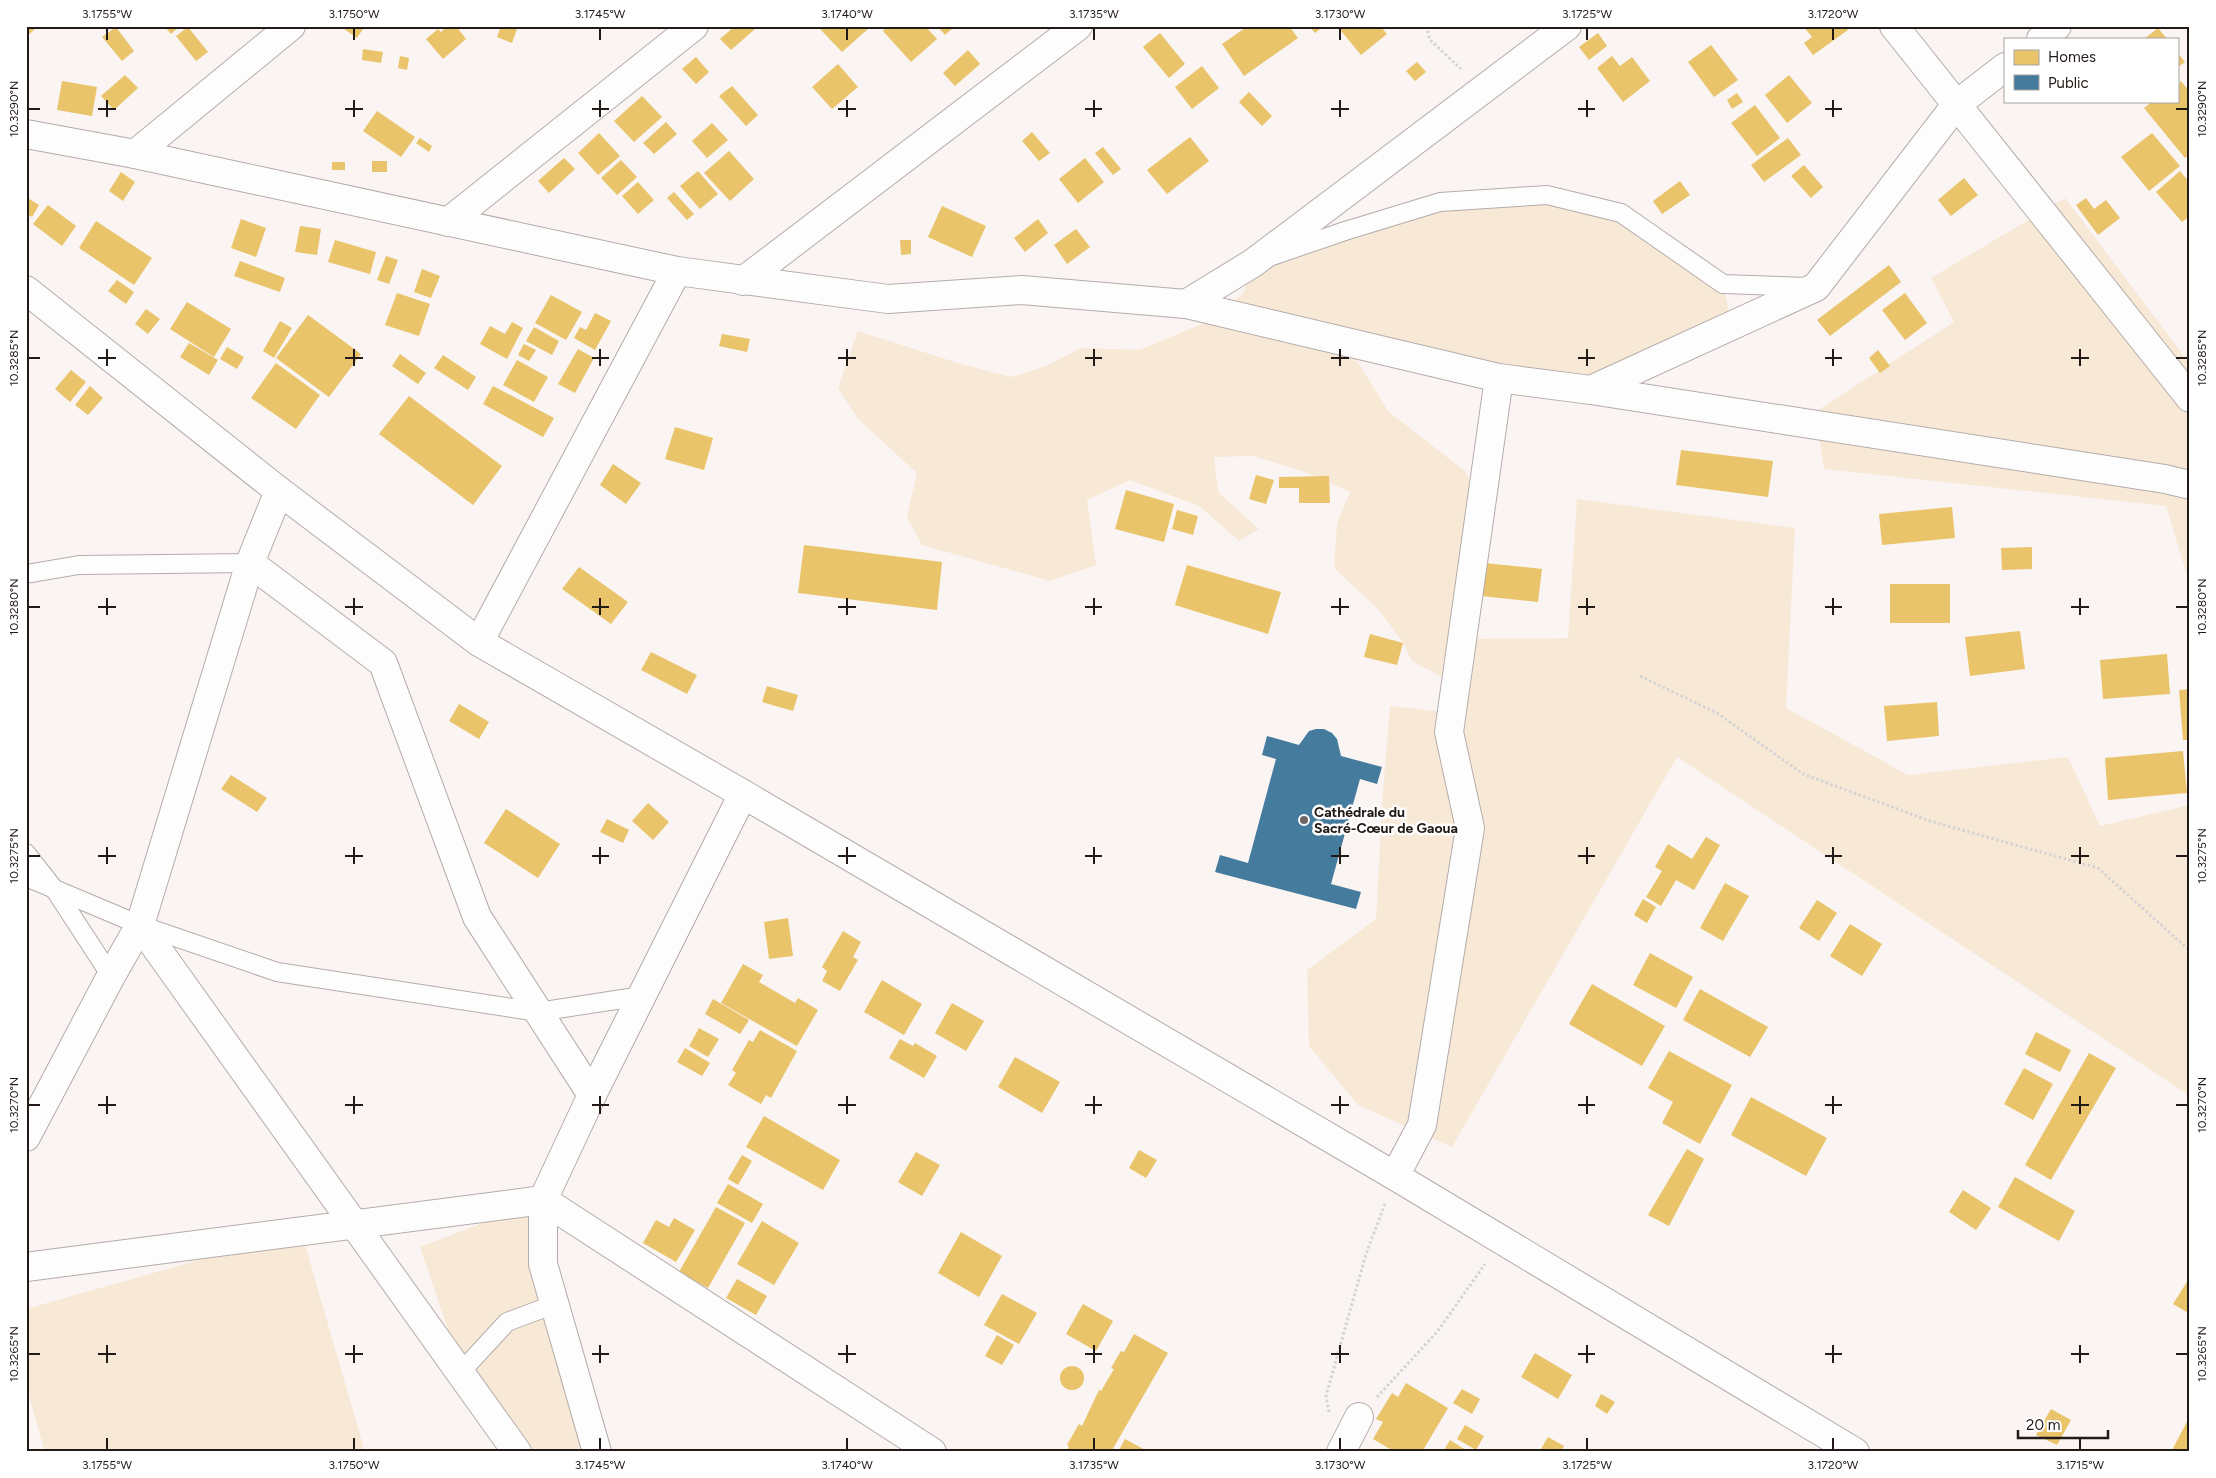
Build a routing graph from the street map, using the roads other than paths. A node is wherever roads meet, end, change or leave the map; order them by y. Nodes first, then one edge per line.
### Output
1 (291, 26) edge
2 (694, 26) edge
3 (1078, 26) edge
4 (1567, 26) edge
5 (1894, 26) edge
6 (2057, 26) edge
7 (2042, 38) edge
8 (2004, 68) edge
9 (1956, 105) junction
10 (27, 135) edge
11 (135, 154) junction
12 (448, 222) junction
13 (1253, 263) junction
14 (677, 270) junction
15 (743, 281) junction
16 (1816, 287) junction
17 (26, 290) edge
18 (1186, 304) junction
19 (1499, 378) junction
20 (1591, 390) junction
21 (2190, 398) edge
22 (2190, 485) edge
23 (279, 491) junction
24 (250, 563) junction
25 (26, 574) edge
26 (479, 642) junction
27 (743, 794) junction
28 (26, 853) edge
29 (26, 877) edge
30 (55, 890) junction
31 (140, 926) junction
32 (111, 976) junction
33 (642, 996) junction
34 (538, 1012) junction
35 (592, 1095) junction
36 (26, 1137) edge
37 (1395, 1176) junction
38 (543, 1200) junction
39 (352, 1223) junction
40 (26, 1267) edge
41 (554, 1304) junction
42 (460, 1373) junction
43 (1359, 1416) road end
44 (517, 1452) edge
45 (597, 1452) edge
46 (932, 1452) edge
47 (1341, 1452) edge
48 (1855, 1452) edge

1 - 11 street
2 - 12 street
3 - 15 street
4 - 13 street
5 - 9 street
6 - 7 street
8 - 9 street
9 - 16 street
9 - 21 street
10 - 11 street
11 - 12 street
12 - 14 street
13 - 16 lane
13 - 18 street
14 - 15 street
14 - 26 street
15 - 18 street
16 - 20 street
17 - 23 street
18 - 19 street
19 - 20 street
19 - 37 street
20 - 22 street
23 - 24 street
23 - 26 street
24 - 25 lane
24 - 31 street
24 - 34 street
26 - 27 street
27 - 33 street
27 - 37 street
28 - 30 lane
29 - 30 lane
30 - 31 lane
30 - 32 lane
31 - 32 street
31 - 34 lane
31 - 39 street
32 - 36 street
33 - 34 lane
33 - 35 street
34 - 35 street
35 - 38 street
37 - 48 street
38 - 39 street
38 - 41 street
38 - 46 street
39 - 40 street
39 - 42 street
41 - 42 lane
41 - 45 street
42 - 44 street
43 - 47 street

